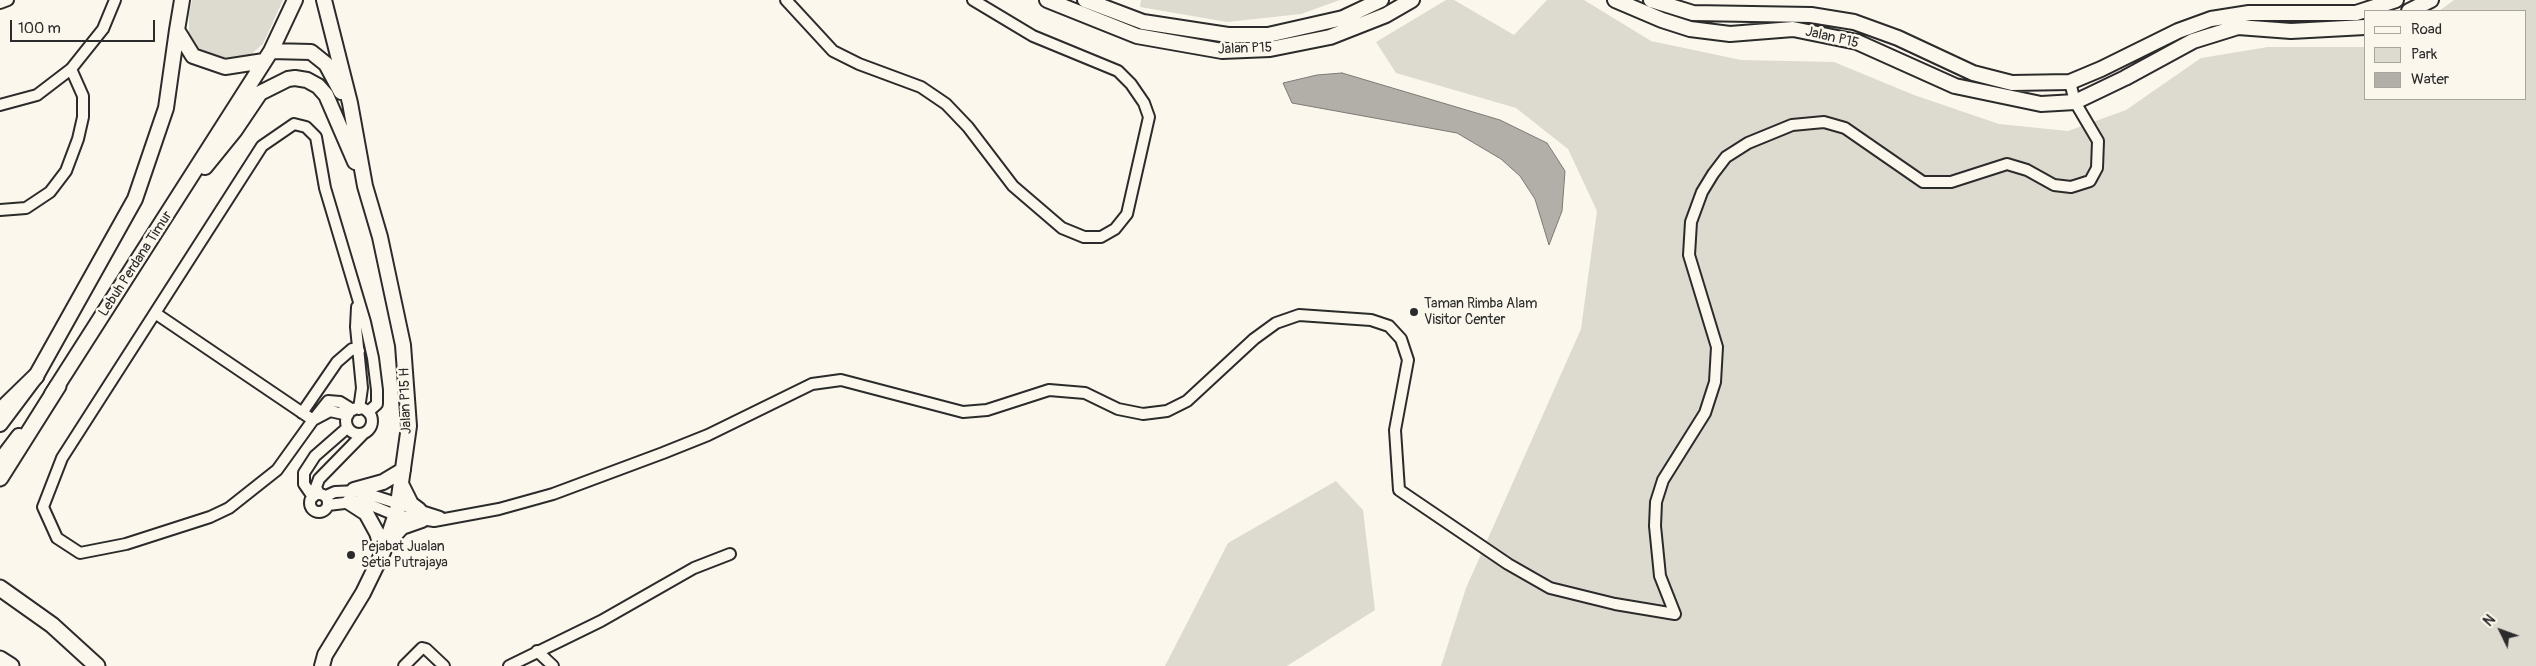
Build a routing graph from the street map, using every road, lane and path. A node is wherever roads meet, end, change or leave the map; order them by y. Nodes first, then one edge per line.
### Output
1 (8, 0) edge
2 (115, 0) edge
3 (182, 0) edge
4 (295, 0) edge
5 (324, 0) edge
6 (786, 0) edge
7 (972, 0) edge
8 (1047, 0) edge
9 (1085, 0) edge
10 (1381, 0) edge
11 (1412, 0) edge
12 (1615, 0) edge
13 (1650, 0) edge
14 (2396, 0) edge
15 (2432, 0) edge
16 (0, 3) edge
17 (2364, 10) edge
18 (2365, 10) edge
19 (2411, 10) edge
20 (1142, 22) junction
21 (2364, 27) edge
22 (177, 30) junction
23 (1136, 36) junction
24 (268, 56) junction
25 (71, 69) junction
26 (2070, 82) junction
27 (2075, 102) junction
28 (0, 106) edge
29 (353, 122) junction
30 (365, 186) junction
31 (185, 187) junction
32 (0, 210) edge
33 (358, 301) junction
34 (155, 313) junction
35 (357, 335) junction
36 (359, 351) junction
37 (337, 362) junction
38 (36, 376) junction
39 (58, 386) junction
40 (0, 411) edge
41 (357, 411) junction
42 (302, 413) junction
43 (313, 420) junction
44 (0, 424) edge
45 (347, 428) junction
46 (363, 434) junction
47 (0, 462) edge
48 (401, 477) junction
49 (0, 478) edge
50 (352, 496) junction
51 (321, 498) junction
52 (397, 510) junction
53 (420, 515) junction
54 (384, 549) junction
55 (730, 554) dead end
56 (0, 578) edge
57 (0, 588) edge
58 (52, 625) junction
59 (537, 651) junction
60 (0, 659) edge
61 (11, 666) edge
62 (97, 666) edge
63 (322, 666) edge
64 (404, 666) edge
65 (444, 666) edge
66 (509, 666) edge
67 (553, 666) edge

1 - 16 street
2 - 25 street
3 - 22 street, Lebuh Perdana Timur
4 - 24 street, Lebuh Perdana Timur
5 - 29 street, Jalan P15 H
6 - 7 street
8 - 23 street, Jalan P15
9 - 20 street, Jalan P15
10 - 20 street, Jalan P15
11 - 23 street, Jalan P15
12 - 27 street, Jalan P15
13 - 26 street, Jalan P15
14 - 18 street
15 - 19 street
17 - 26 street
20 - 23 street
21 - 27 street
22 - 24 street, Jalan P15 H
22 - 38 street, Lebuh Perdana Timur
24 - 29 street, Jalan P15 H
24 - 31 street, Lebuh Perdana Timur
25 - 28 street
25 - 32 street
26 - 27 street
27 - 53 street
29 - 30 street, Jalan P15 H
30 - 31 street
30 - 48 street, Jalan P15 H
31 - 39 street, Lebuh Perdana Timur
33 - 34 street
33 - 35 street
33 - 41 street
34 - 42 street
34 - 43 street
35 - 36 street
35 - 37 street
36 - 37 street
36 - 41 street
37 - 42 street
38 - 40 main road
38 - 44 street, Lebuh Perdana Timur
39 - 47 street, Lebuh Perdana Timur
39 - 49 main road
41 - 43 street
41 - 45 street
41 - 46 street
42 - 43 street
45 - 46 street
45 - 51 street
46 - 51 street
48 - 50 street
48 - 52 street, Jalan P15 H
48 - 53 street
50 - 51 street
50 - 52 street
50 - 54 street
52 - 53 street
52 - 54 street, Jalan P15 H
53 - 54 street
54 - 63 street, Jalan P15 H
55 - 59 street
56 - 58 main road
57 - 58 main road
58 - 62 main road
59 - 66 street
59 - 67 street
60 - 61 main road
64 - 65 street

